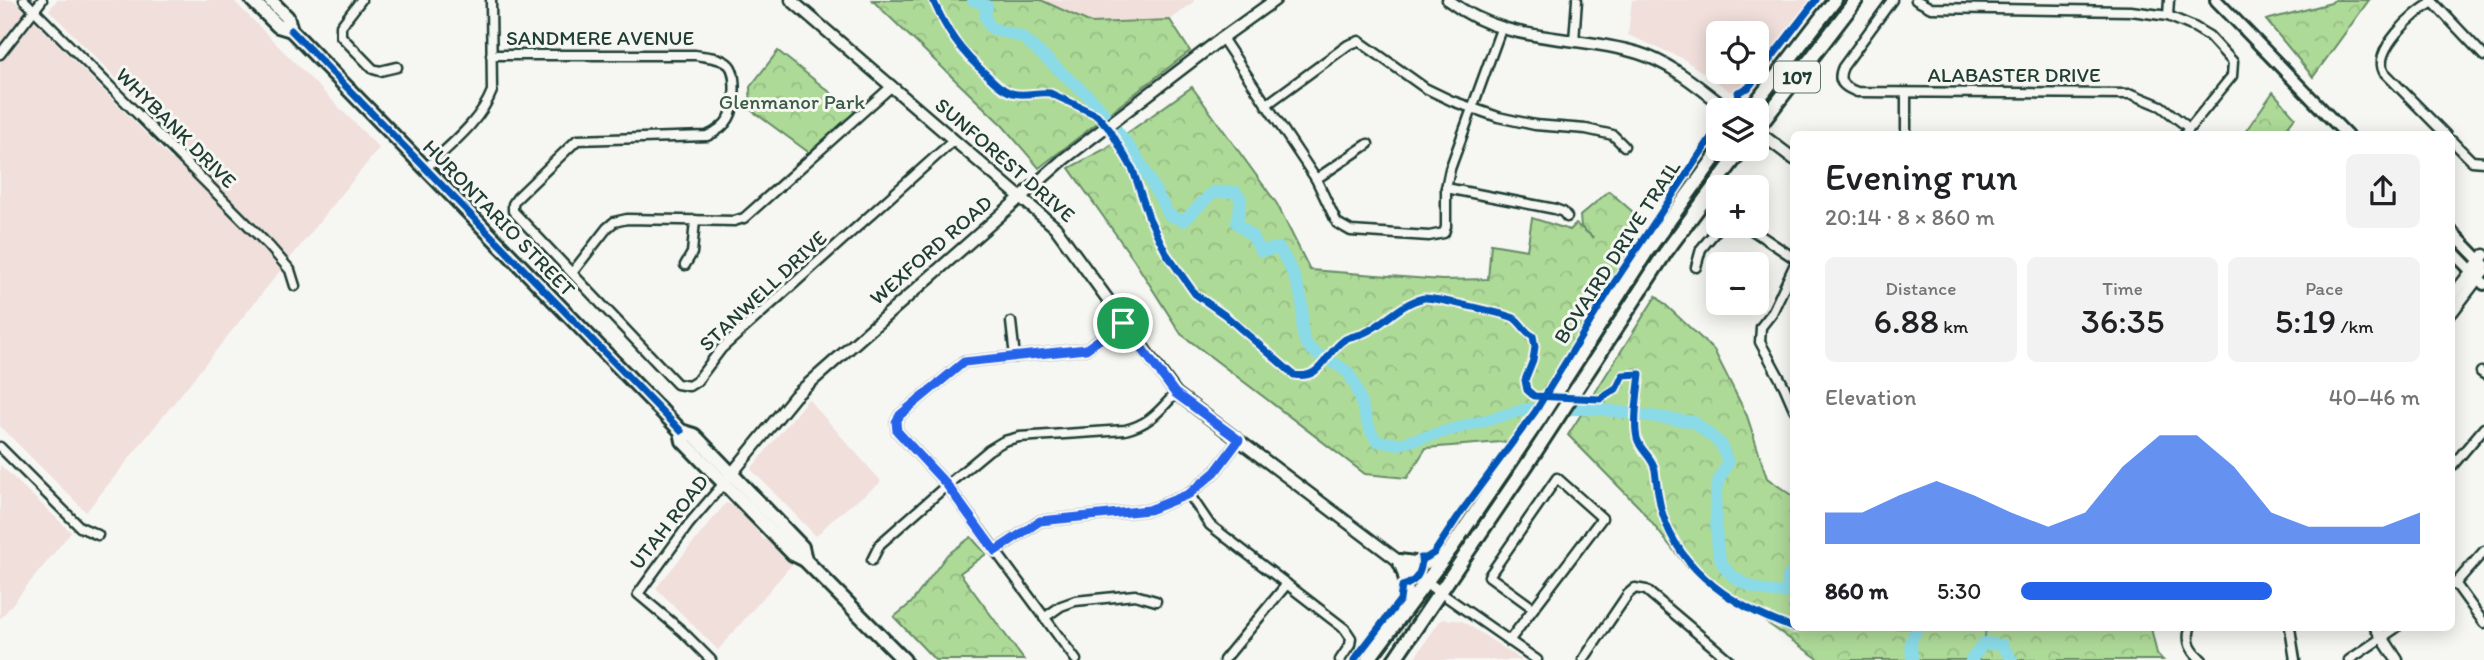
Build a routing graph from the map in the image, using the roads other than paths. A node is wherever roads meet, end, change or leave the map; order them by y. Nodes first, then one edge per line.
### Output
1 (24, 0) edge
2 (42, 0) edge
3 (252, 0) edge
4 (270, 0) edge
5 (361, 0) edge
6 (491, 0) edge
7 (791, 0) edge
8 (1275, 0) edge
9 (1448, 0) edge
10 (1577, 0) edge
11 (1835, 0) edge
12 (1856, 0) edge
13 (1892, 0) edge
14 (1916, 0) edge
15 (2169, 0) edge
16 (2216, 0) edge
17 (2431, 2) edge
18 (34, 10) junction
19 (2168, 16) junction
20 (1501, 29) junction
21 (291, 30) junction
22 (1222, 38) junction
23 (1574, 41) junction
24 (0, 54) edge
25 (491, 55) junction
26 (2484, 56) edge
27 (397, 67) dead end
28 (892, 86) junction
29 (1906, 93) junction
30 (1714, 98) edge
31 (1759, 98) edge
32 (1266, 105) junction
33 (1473, 109) junction
34 (1769, 114) edge
35 (1906, 131) edge
36 (2185, 131) edge
37 (2187, 131) edge
38 (2343, 131) edge
39 (2442, 131) edge
40 (1769, 139) edge
41 (954, 140) junction
42 (1368, 144) dead end
43 (2455, 144) edge
44 (1624, 146) dead end
45 (1790, 156) edge
46 (1712, 161) edge
47 (1733, 161) edge
48 (2484, 162) edge
49 (426, 168) junction
50 (1316, 179) junction
51 (1446, 188) junction
52 (1020, 198) junction
53 (1567, 217) dead end
54 (695, 220) junction
55 (2455, 236) edge
56 (1710, 238) edge
57 (1764, 238) edge
58 (2455, 253) edge
59 (1790, 255) edge
60 (685, 265) dead end
61 (1696, 267) dead end
62 (2481, 269) edge
63 (572, 273) junction
64 (1790, 275) edge
65 (295, 286) dead end
66 (2455, 293) edge
67 (2455, 308) edge
68 (1011, 322) dead end
69 (1123, 323) junction
70 (1015, 356) junction
71 (1175, 393) junction
72 (1790, 400) edge
73 (2484, 428) edge
74 (1239, 440) junction
75 (0, 447) edge
76 (2455, 462) edge
77 (728, 478) junction
78 (947, 485) junction
79 (1189, 494) junction
80 (98, 536) dead end
81 (995, 551) junction
82 (1450, 551) junction
83 (2484, 551) edge
84 (872, 559) dead end
85 (1399, 561) junction
86 (1427, 582) junction
87 (1287, 584) junction
88 (2455, 584) edge
89 (2455, 586) edge
90 (1441, 593) junction
91 (1156, 601) dead end
92 (1533, 608) junction
93 (1404, 611) junction
94 (1044, 618) junction
95 (2484, 623) edge
96 (2189, 631) edge
97 (2290, 631) edge
98 (2379, 633) edge
99 (1509, 641) junction
100 (711, 660) edge
101 (904, 660) edge
102 (1076, 660) edge
103 (1224, 660) edge
104 (1340, 660) edge
105 (1367, 660) edge
106 (1394, 660) edge
107 (1537, 660) edge
108 (1583, 660) edge
109 (1729, 660) edge
110 (2202, 660) edge
111 (2295, 660) edge
112 (2349, 660) edge
113 (2398, 660) edge

1 - 18 street, WHYBANK DRIVE
2 - 18 street
3 - 21 main road, HURONTARIO STREET
4 - 21 main road, HURONTARIO STREET
5 - 27 street
6 - 25 street
7 - 28 street, SUNFOREST DRIVE
8 - 22 street, WEXFORD ROAD
9 - 20 street
10 - 23 street
11 - 31 main road, 107
12 - 34 main road, 107
13 - 29 street, ALABASTER DRIVE
14 - 19 street
15 - 19 street
16 - 38 main road
17 - 26 street
17 - 39 street
18 - 24 street
18 - 65 street, WHYBANK DRIVE
19 - 37 street
20 - 23 street
20 - 33 street
21 - 49 main road, HURONTARIO STREET
22 - 32 street
22 - 52 street, WEXFORD ROAD
23 - 30 street
25 - 49 street
25 - 63 street, SANDMERE AVENUE
28 - 41 street, SUNFOREST DRIVE
28 - 54 street
29 - 35 street
29 - 36 street, ALABASTER DRIVE
32 - 33 street
32 - 50 street
33 - 44 street
33 - 51 street
40 - 45 street
41 - 52 street, SUNFOREST DRIVE
41 - 63 street, STANWELL DRIVE
42 - 50 street
43 - 48 street
46 - 82 main road
47 - 90 main road
49 - 77 main road, HURONTARIO STREET
50 - 51 street
51 - 53 street
52 - 69 street, SUNFOREST DRIVE
52 - 77 street, WEXFORD ROAD
54 - 60 street
54 - 63 street
55 - 62 main road
56 - 61 street
57 - 59 street
58 - 62 main road
62 - 66 street
62 - 67 street
64 - 72 street
68 - 70 street
69 - 70 street
69 - 71 street, SUNFOREST DRIVE
70 - 78 street
71 - 74 street, SUNFOREST DRIVE
71 - 78 street
73 - 76 street
74 - 79 street
74 - 85 street, SUNFOREST DRIVE
75 - 80 street
77 - 100 street, UTAH ROAD
77 - 101 main road, HURONTARIO STREET
78 - 81 street
78 - 84 street
79 - 81 street
79 - 87 street
81 - 94 street
82 - 85 main road
82 - 86 main road
83 - 88 street
85 - 86 street, SUNFOREST DRIVE
85 - 93 main road
86 - 90 street, SUNFOREST DRIVE
86 - 93 main road
87 - 103 street
87 - 104 street
89 - 95 street
90 - 99 street
90 - 106 main road
91 - 94 street
92 - 92 street
92 - 99 street
93 - 105 main road
94 - 102 street
96 - 110 street
97 - 111 street
98 - 112 street
98 - 113 street
99 - 107 street
108 - 109 street

